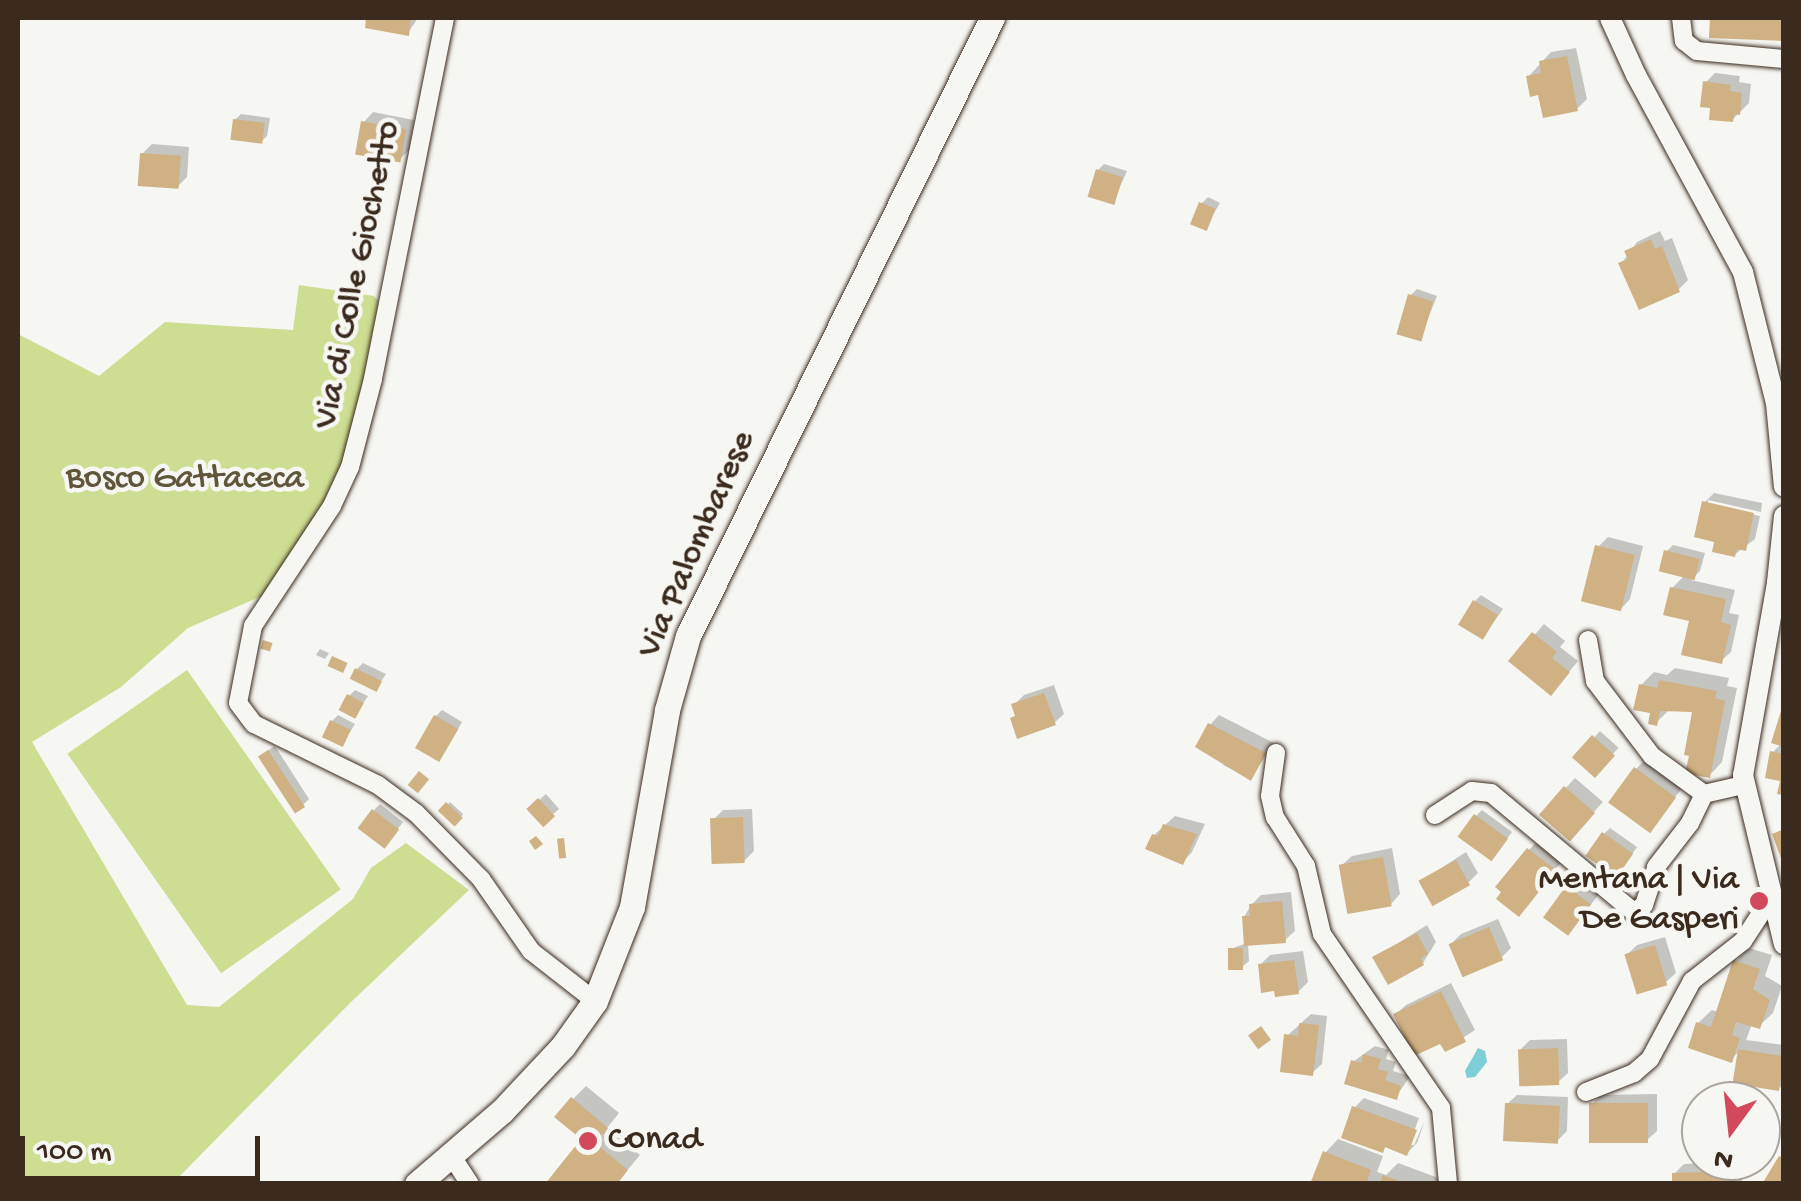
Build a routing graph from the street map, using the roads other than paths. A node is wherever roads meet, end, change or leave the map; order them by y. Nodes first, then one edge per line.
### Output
1 (446, 18) edge
2 (992, 18) edge
3 (1610, 18) edge
4 (1681, 18) edge
5 (1784, 58) edge
6 (1784, 487) edge
7 (1784, 516) edge
8 (1780, 605) edge
9 (1588, 640) dead end
10 (1276, 753) dead end
11 (1743, 785) junction
12 (1704, 794) junction
13 (1435, 815) dead end
14 (1771, 898) junction
15 (1784, 944) edge
16 (594, 1001) junction
17 (1586, 1092) dead end
18 (453, 1158) junction
19 (417, 1184) edge
20 (470, 1184) edge
21 (1448, 1184) edge

1 - 16 street, Via di Colle Giochetto
2 - 16 main road, Via Palombarese
3 - 6 street
4 - 5 street
7 - 8 street
8 - 11 street
9 - 12 street
10 - 21 street
11 - 12 street
11 - 14 street
12 - 13 street
14 - 15 street
14 - 17 street
16 - 18 main road, Via Palombarese
18 - 19 main road, Via Palombarese
18 - 20 street

